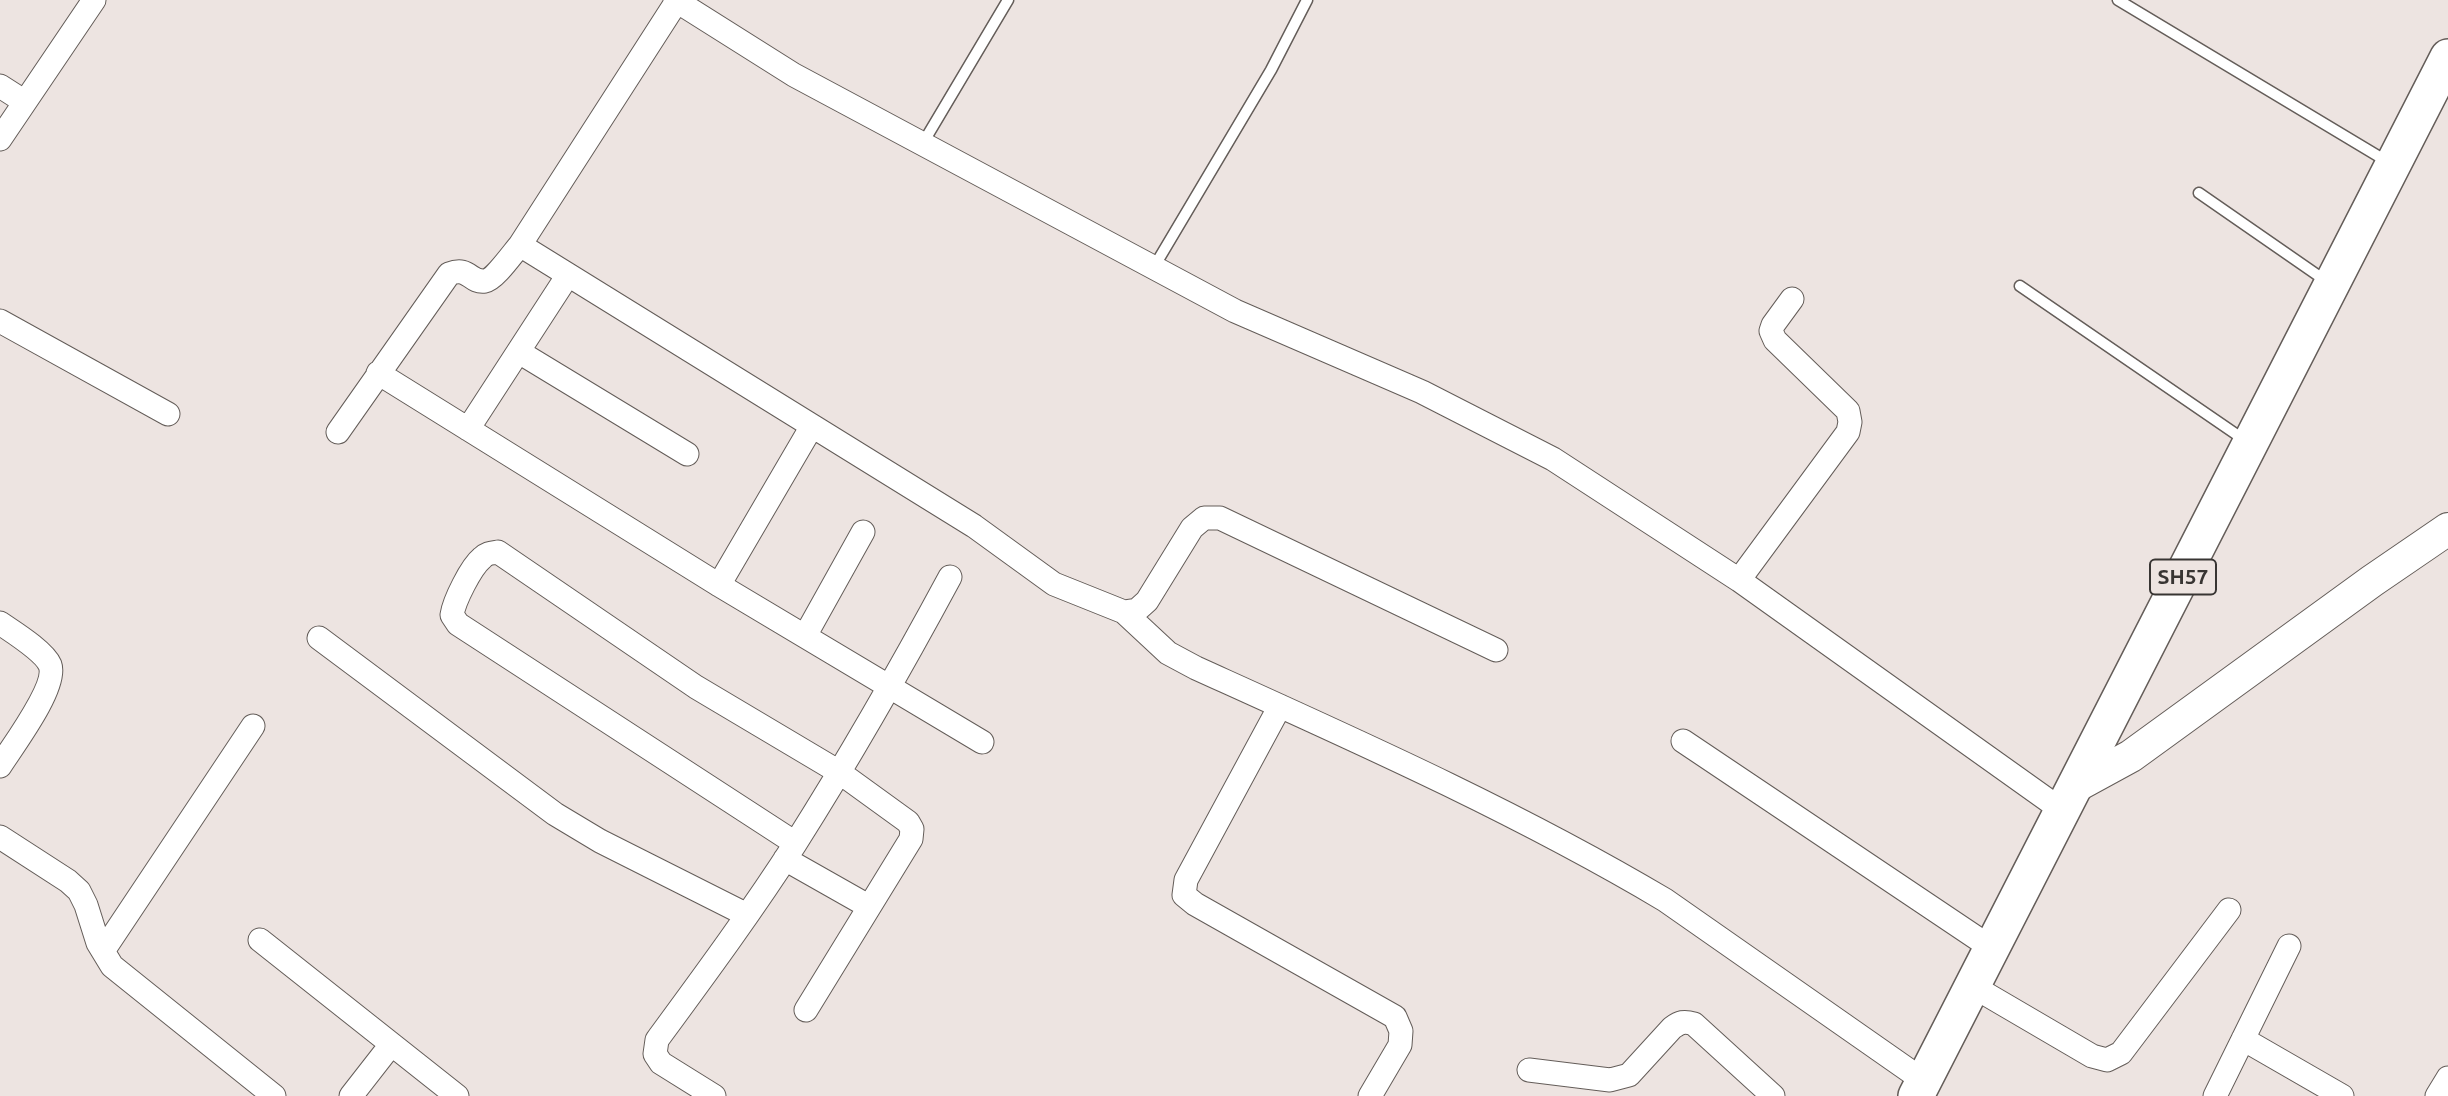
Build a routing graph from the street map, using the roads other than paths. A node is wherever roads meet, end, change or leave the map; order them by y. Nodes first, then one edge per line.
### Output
1 (94, 0) edge
2 (676, 0) edge
3 (1008, 0) edge
4 (1307, 0) edge
5 (2118, 0) edge
6 (2448, 57) edge
7 (0, 86) edge
8 (25, 102) junction
9 (0, 139) edge
10 (923, 143) junction
11 (2393, 165) junction
12 (2199, 193) dead end
13 (520, 245) junction
14 (1154, 267) junction
15 (568, 275) junction
16 (2332, 285) junction
17 (2020, 286) dead end
18 (1791, 299) dead end
19 (0, 321) edge
20 (519, 352) junction
21 (378, 373) junction
22 (168, 414) dead end
23 (812, 426) junction
24 (468, 429) junction
25 (338, 432) dead end
26 (2251, 444) junction
27 (687, 454) dead end
28 (2448, 529) edge
29 (863, 532) dead end
30 (950, 577) dead end
31 (1739, 580) junction
32 (719, 585) junction
33 (1124, 611) junction
34 (0, 622) edge
35 (805, 636) junction
36 (318, 638) dead end
37 (1496, 650) dead end
38 (891, 688) junction
39 (1280, 706) junction
40 (253, 726) dead end
41 (1683, 741) dead end
42 (982, 742) dead end
43 (0, 766) edge
44 (839, 772) junction
45 (2070, 799) junction
46 (0, 837) edge
47 (790, 851) junction
48 (868, 906) junction
49 (2229, 909) dead end
50 (747, 915) junction
51 (260, 940) dead end
52 (2289, 946) dead end
53 (1993, 949) junction
54 (103, 951) junction
55 (1974, 987) junction
56 (806, 1010) dead end
57 (2243, 1039) junction
58 (390, 1045) junction
59 (1529, 1070) dead end
60 (2448, 1078) edge
61 (1920, 1089) edge
62 (274, 1096) edge
63 (351, 1096) edge
64 (457, 1096) edge
65 (714, 1096) edge
66 (1370, 1096) edge
67 (1773, 1096) edge
68 (2215, 1096) edge
69 (2342, 1096) edge
70 (2437, 1096) edge

1 - 8 street
2 - 10 street
2 - 13 street
3 - 10 lane
4 - 14 lane
5 - 11 lane
6 - 11 main road, SH57
7 - 8 street
8 - 9 street
10 - 14 street
11 - 16 main road, SH57
12 - 16 lane
13 - 15 street
13 - 21 street
14 - 31 street
15 - 20 street
15 - 23 street
16 - 26 main road, SH57
17 - 26 lane
18 - 31 street
19 - 22 street
20 - 24 street
20 - 27 street
21 - 24 street
21 - 25 street
23 - 32 street
23 - 33 street
24 - 32 street
26 - 45 main road, SH57
28 - 45 street
29 - 35 street
30 - 38 street
31 - 45 street
32 - 35 street
33 - 37 street
33 - 39 street
34 - 43 street
35 - 38 street
36 - 50 street
38 - 42 street
38 - 44 street
39 - 61 street
39 - 66 street
40 - 54 street
41 - 53 street
44 - 47 street
44 - 47 street
44 - 48 street
45 - 53 main road, SH57
46 - 54 street
47 - 48 street
47 - 50 street
48 - 56 street
49 - 55 street
50 - 65 street
51 - 58 street
52 - 57 street
53 - 55 main road, SH57
54 - 62 street
55 - 61 main road, SH57
57 - 68 street
57 - 69 street
58 - 63 street
58 - 64 street
59 - 67 street
60 - 70 street

